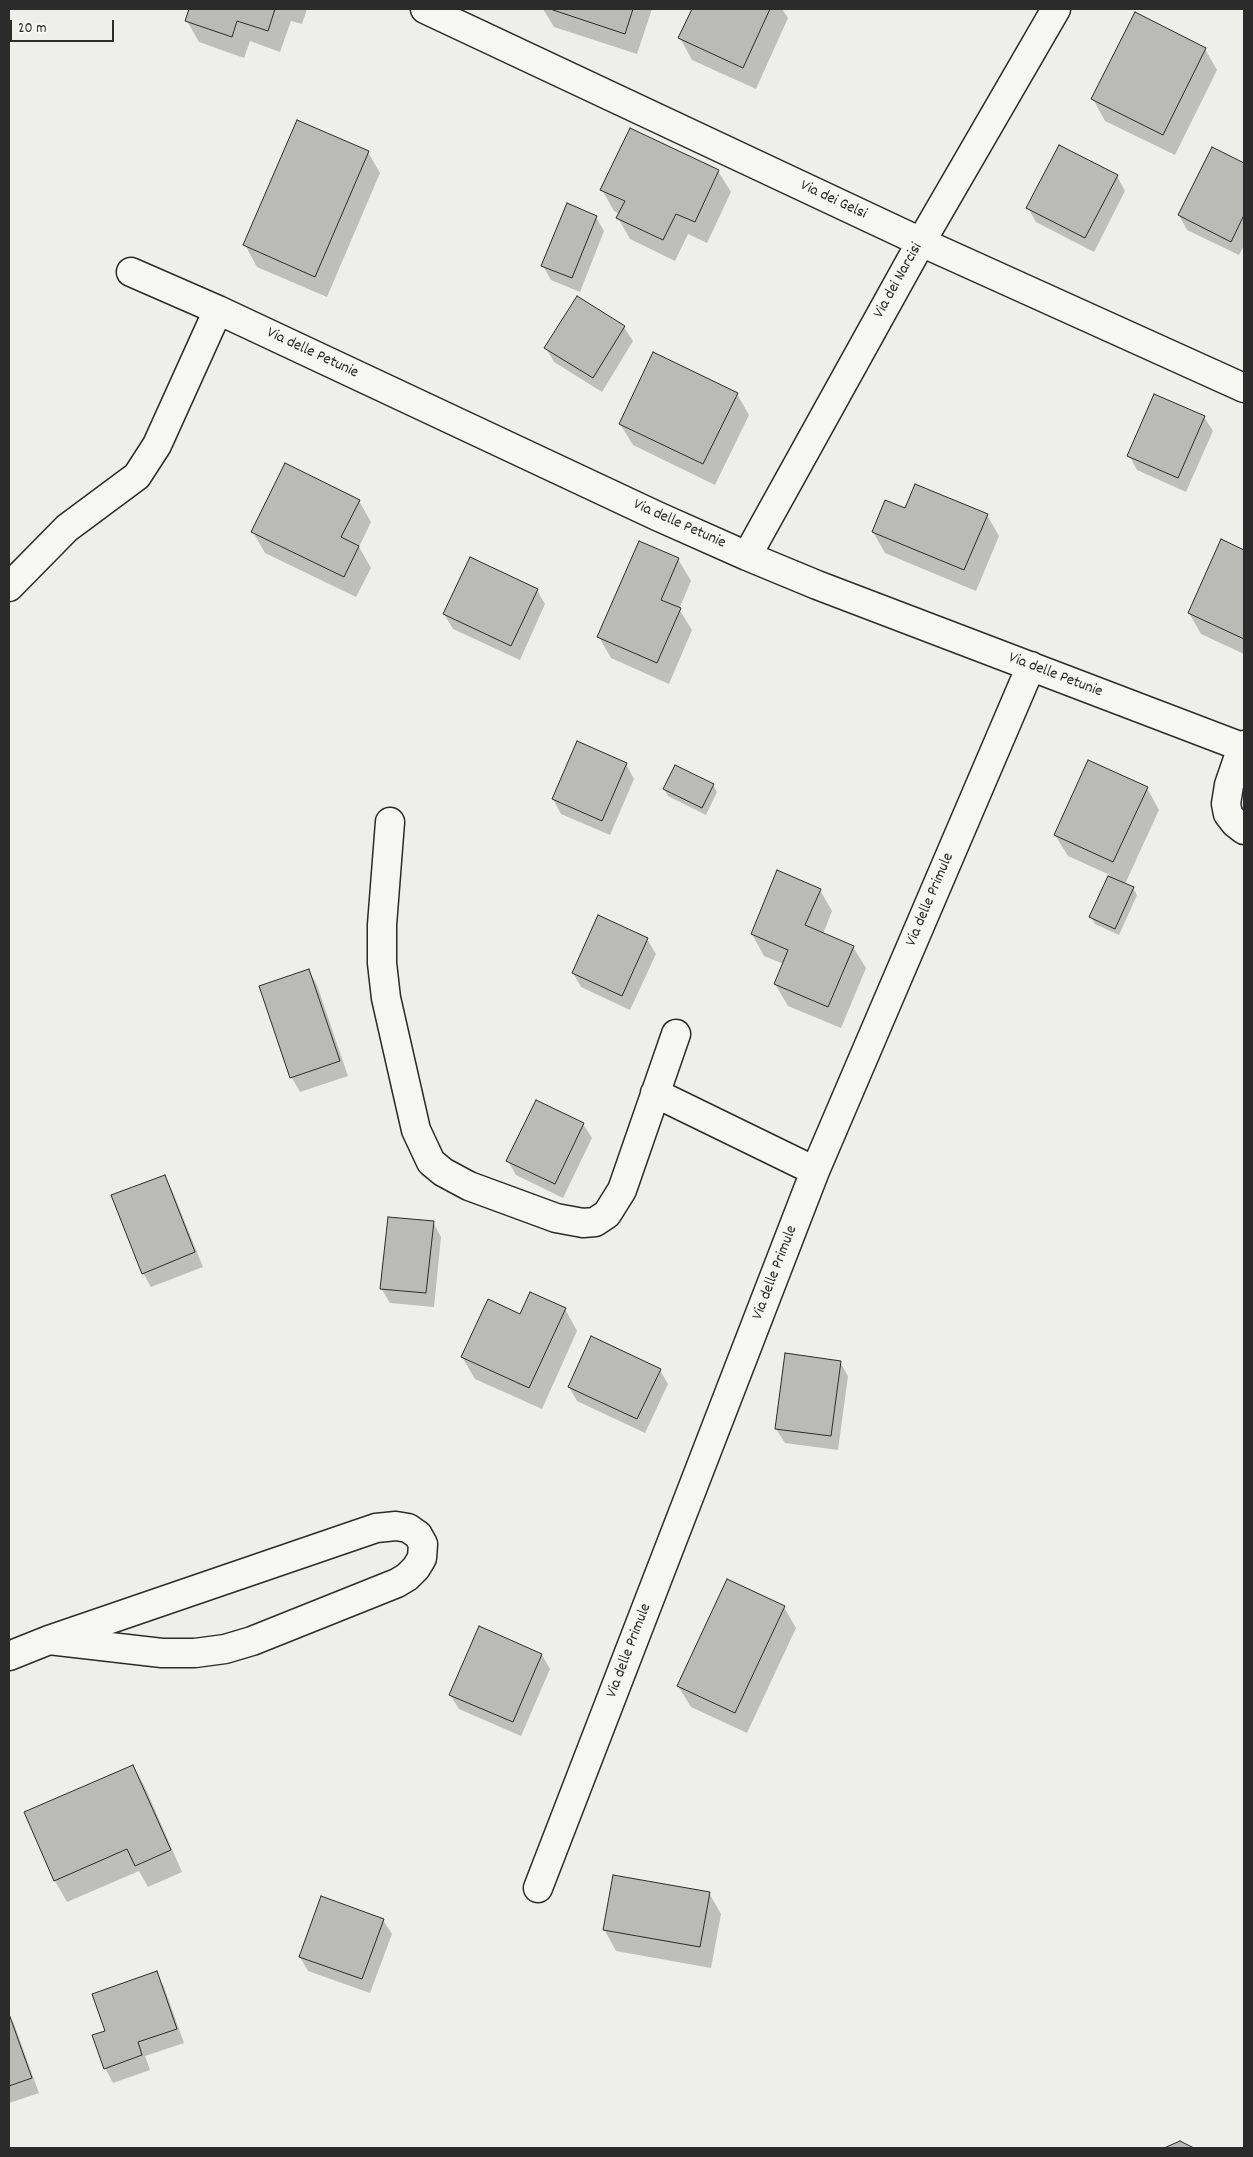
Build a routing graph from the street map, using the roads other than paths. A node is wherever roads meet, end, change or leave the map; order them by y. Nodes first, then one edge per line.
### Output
1 (425, 9) edge
2 (1056, 9) edge
3 (921, 242) junction
4 (131, 272) dead end
5 (218, 310) junction
6 (1244, 388) edge
7 (747, 556) junction
8 (9, 587) edge
9 (1031, 666) junction
10 (1243, 746) edge
11 (390, 822) dead end
12 (1244, 830) edge
13 (676, 1034) dead end
14 (655, 1094) junction
15 (815, 1171) junction
16 (49, 1640) junction
17 (9, 1656) edge
18 (538, 1888) dead end

1 - 3 street, Via dei Gelsi
2 - 3 street, Via dei Narcisi
3 - 6 street, Via dei Gelsi
3 - 7 street, Via dei Narcisi
4 - 5 street, Via delle Petunie
5 - 7 street, Via delle Petunie
5 - 8 street
7 - 9 street, Via delle Petunie
9 - 10 street, Via delle Petunie
9 - 15 street, Via delle Primule
10 - 12 street
11 - 14 street
13 - 14 street
14 - 15 street
15 - 18 street, Via delle Primule
16 - 16 street
16 - 17 street

